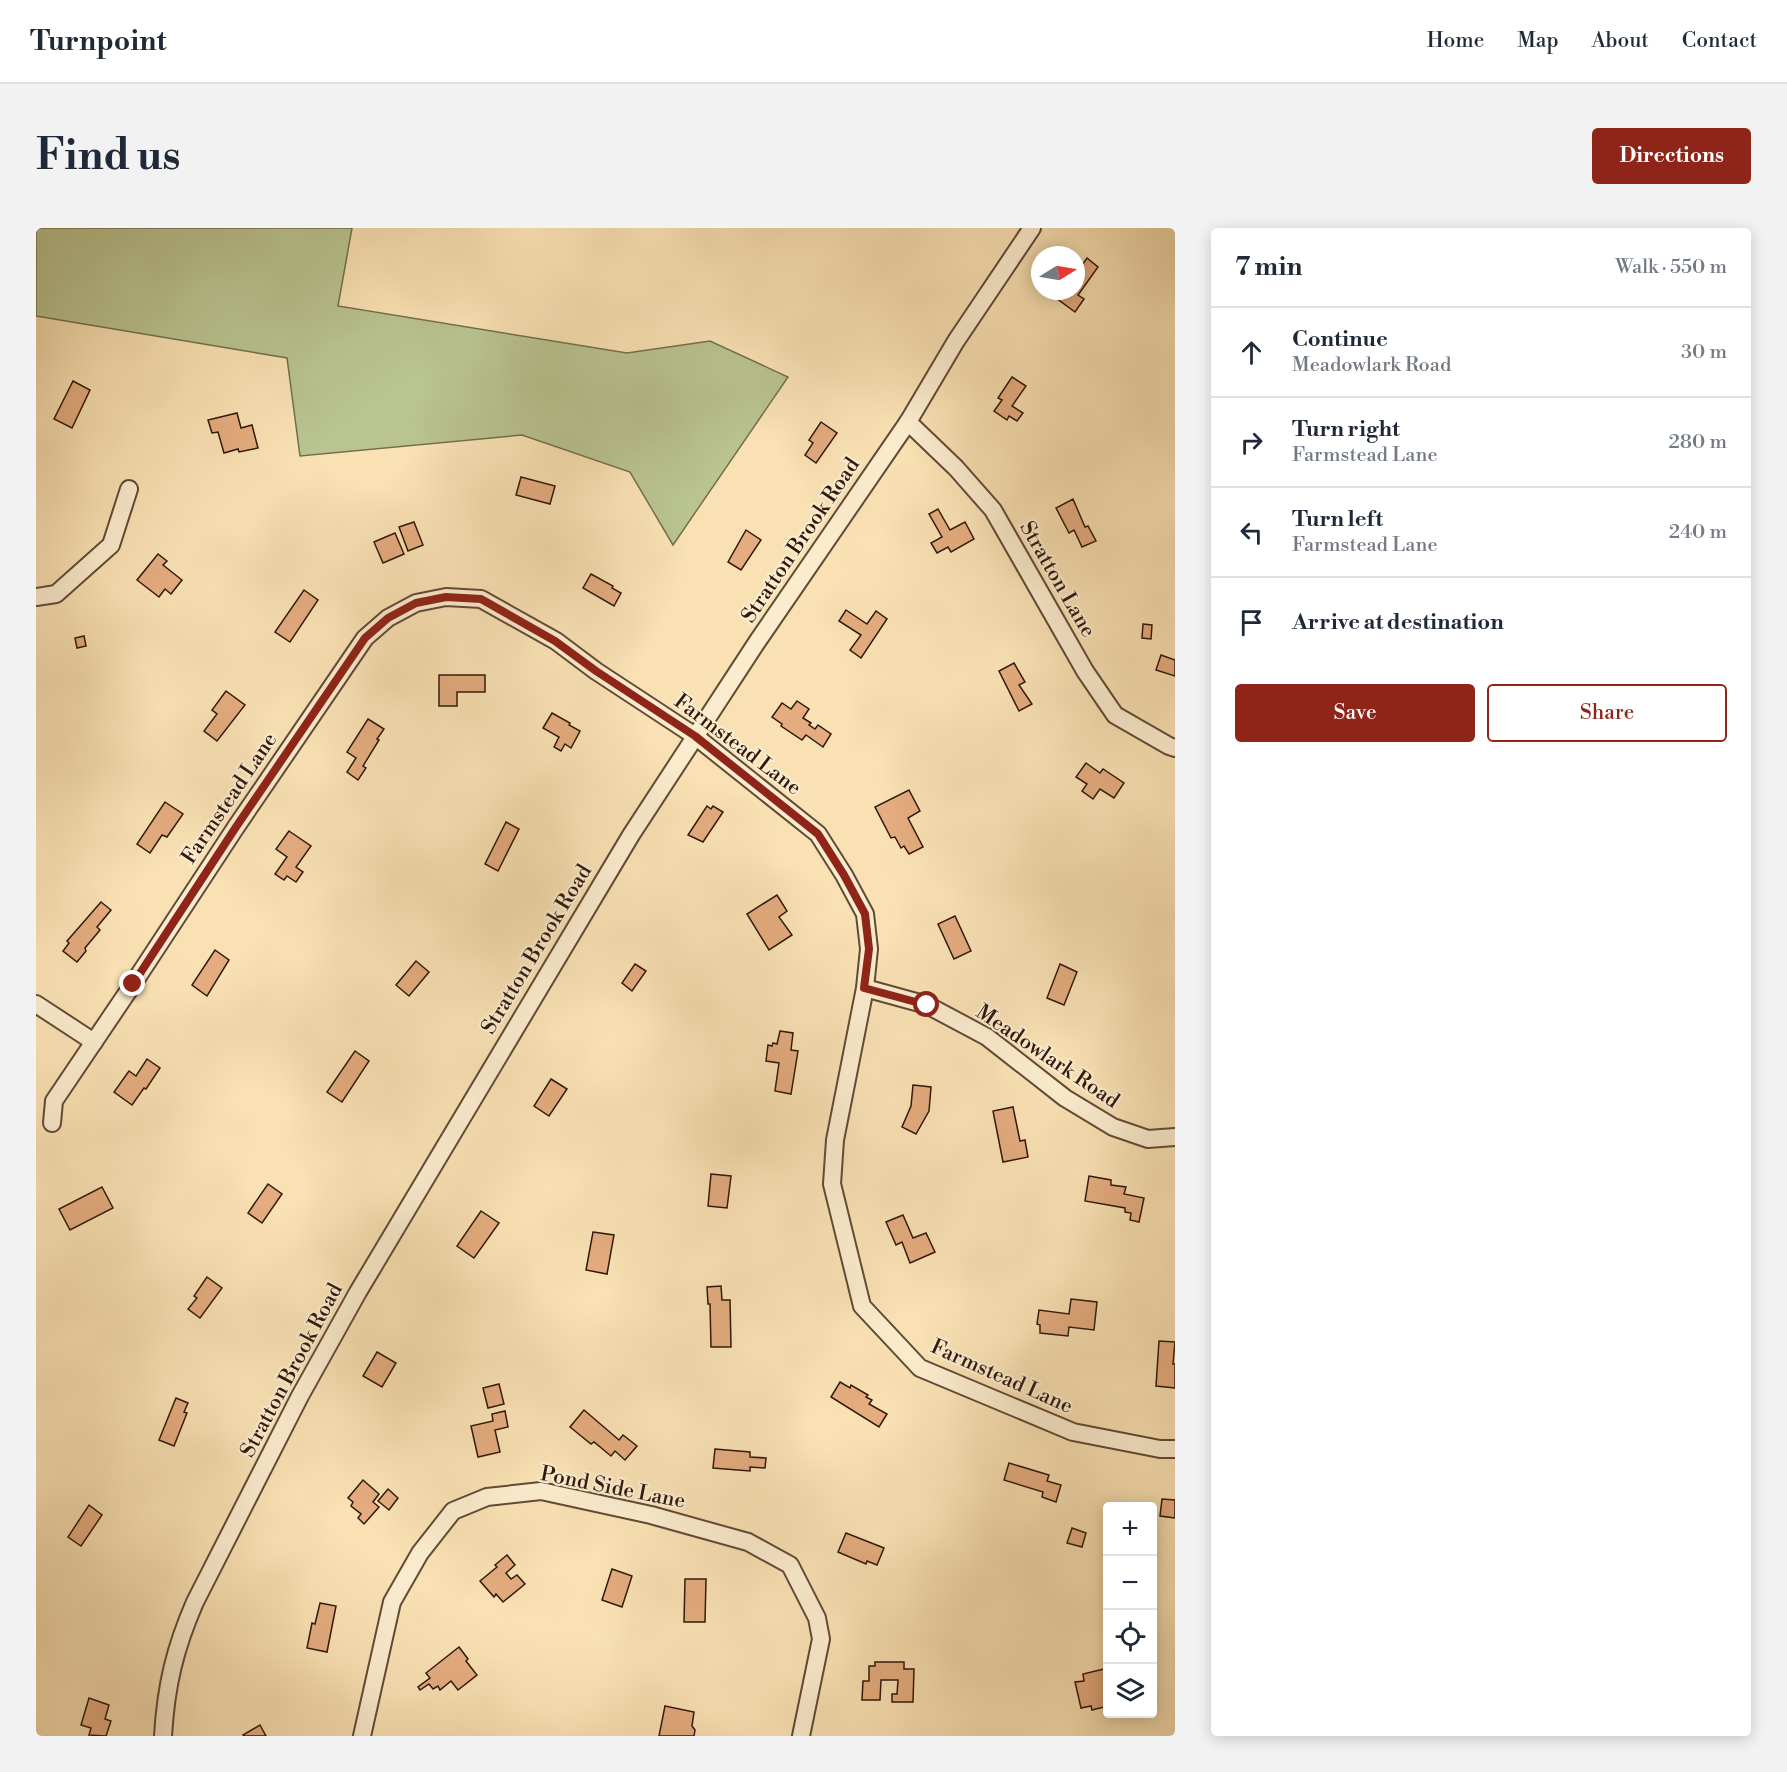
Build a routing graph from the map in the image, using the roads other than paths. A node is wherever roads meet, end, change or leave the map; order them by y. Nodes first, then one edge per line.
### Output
1 (1032, 228) edge
2 (908, 422) junction
3 (129, 489) dead end
4 (36, 597) edge
5 (695, 736) junction
6 (1175, 748) edge
7 (864, 988) junction
8 (36, 1004) edge
9 (94, 1042) junction
10 (52, 1123) dead end
11 (1175, 1137) edge
12 (1175, 1449) edge
13 (163, 1736) edge
14 (362, 1736) edge
15 (801, 1736) edge

1 - 2 street, Stratton Brook Road
2 - 5 street, Stratton Brook Road
2 - 6 street, Stratton Lane
3 - 4 street
5 - 7 street, Farmstead Lane
5 - 9 street, Farmstead Lane
5 - 13 street, Stratton Brook Road
7 - 11 street, Meadowlark Road
7 - 12 street, Farmstead Lane
8 - 9 street
9 - 10 street, Farmstead Lane
14 - 15 street, Pond Side Lane

